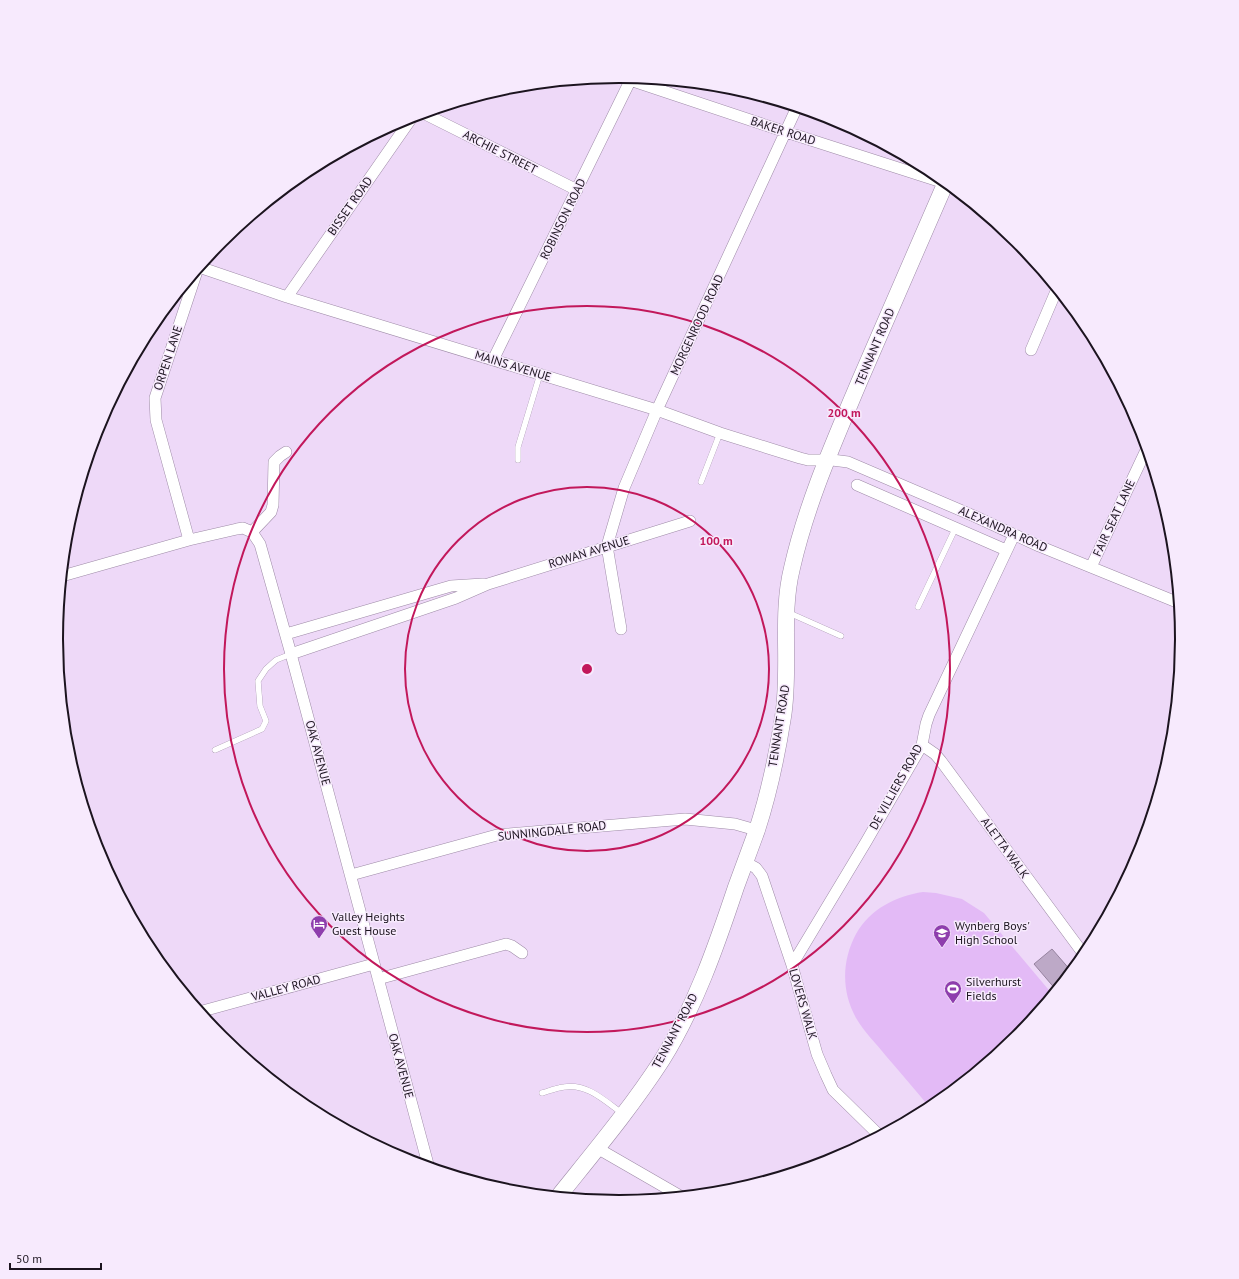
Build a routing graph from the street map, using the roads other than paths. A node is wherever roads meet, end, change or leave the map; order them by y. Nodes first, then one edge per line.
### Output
1 (630, 83) edge
2 (646, 84) edge
3 (795, 112) edge
4 (430, 117) edge
5 (407, 125) edge
6 (786, 132) junction
7 (930, 178) edge
8 (945, 188) edge
9 (577, 190) junction
10 (204, 270) edge
11 (193, 282) edge
12 (1055, 294) edge
13 (287, 297) junction
14 (1032, 350) dead end
15 (493, 360) junction
16 (540, 374) junction
17 (657, 410) junction
18 (720, 433) junction
19 (286, 452) dead end
20 (1144, 455) edge
21 (518, 460) dead end
22 (826, 460) junction
23 (701, 482) dead end
24 (900, 484) junction
25 (857, 485) dead end
26 (894, 501) junction
27 (963, 511) junction
28 (982, 520) junction
29 (690, 521) dead end
30 (956, 528) junction
31 (252, 532) junction
32 (1014, 535) junction
33 (975, 536) junction
34 (189, 540) junction
35 (607, 546) junction
36 (1006, 550) junction
37 (1091, 567) junction
38 (67, 575) edge
39 (488, 584) junction
40 (1175, 600) edge
41 (918, 607) dead end
42 (787, 611) junction
43 (621, 628) dead end
44 (286, 634) junction
45 (841, 636) dead end
46 (291, 654) junction
47 (922, 745) junction
48 (216, 750) dead end
49 (756, 830) junction
50 (745, 862) junction
51 (351, 875) junction
52 (1081, 950) edge
53 (522, 953) dead end
54 (374, 964) junction
55 (792, 965) junction
56 (378, 979) junction
57 (205, 1010) edge
58 (542, 1093) dead end
59 (624, 1114) junction
60 (877, 1133) edge
61 (597, 1148) junction
62 (427, 1161) edge
63 (561, 1193) edge
64 (675, 1193) edge

1 - 9 street, ROBINSON ROAD
2 - 6 street, BAKER ROAD
3 - 6 street, MORGENROOD ROAD
4 - 9 street, ARCHIE STREET
5 - 13 street, BISSET ROAD
6 - 7 street, BAKER ROAD
6 - 17 street, MORGENROOD ROAD
8 - 22 main road, TENNANT ROAD
9 - 15 street, ROBINSON ROAD
10 - 13 street, MAINS AVENUE
11 - 34 street, ORPEN LANE
12 - 14 street
13 - 15 street, MAINS AVENUE
15 - 16 street, MAINS AVENUE
16 - 17 street, MAINS AVENUE
16 - 21 lane
17 - 18 street, MAINS AVENUE
17 - 35 street, MORGENROOD ROAD
18 - 22 street, MAINS AVENUE
18 - 23 lane
19 - 31 street
20 - 37 street, FAIR SEAT LANE
22 - 24 street, ALEXANDRA ROAD
22 - 42 main road, TENNANT ROAD
24 - 26 street
24 - 27 street, ALEXANDRA ROAD
25 - 26 street
26 - 30 street
27 - 28 street, ALEXANDRA ROAD
27 - 30 street
28 - 32 street, ALEXANDRA ROAD
28 - 33 street
29 - 35 street, ROWAN AVENUE
30 - 33 street
30 - 41 lane
31 - 34 street
31 - 44 street, OAK AVENUE
32 - 36 street, DE VILLIERS ROAD
32 - 37 street, ALEXANDRA ROAD
33 - 36 street
34 - 38 street
35 - 39 street, ROWAN AVENUE
35 - 43 street
36 - 47 street, DE VILLIERS ROAD
37 - 40 street, ALEXANDRA ROAD
39 - 44 street, ROWAN AVENUE
39 - 46 street, ROWAN AVENUE
42 - 45 lane
42 - 49 main road, TENNANT ROAD
44 - 46 street, OAK AVENUE
46 - 48 lane
46 - 51 street, OAK AVENUE
47 - 52 street, ALETTA WALK
47 - 55 street, DE VILLIERS ROAD
49 - 50 main road, TENNANT ROAD
49 - 51 street, SUNNINGDALE ROAD
50 - 55 street, LOVERS WALK
50 - 59 main road, TENNANT ROAD
51 - 54 street, OAK AVENUE
53 - 56 street
54 - 56 street, OAK AVENUE
54 - 57 street, VALLEY ROAD
55 - 60 street, LOVERS WALK
56 - 62 street, OAK AVENUE
58 - 59 lane
59 - 61 main road, TENNANT ROAD
61 - 63 main road, TENNANT ROAD
61 - 64 street

